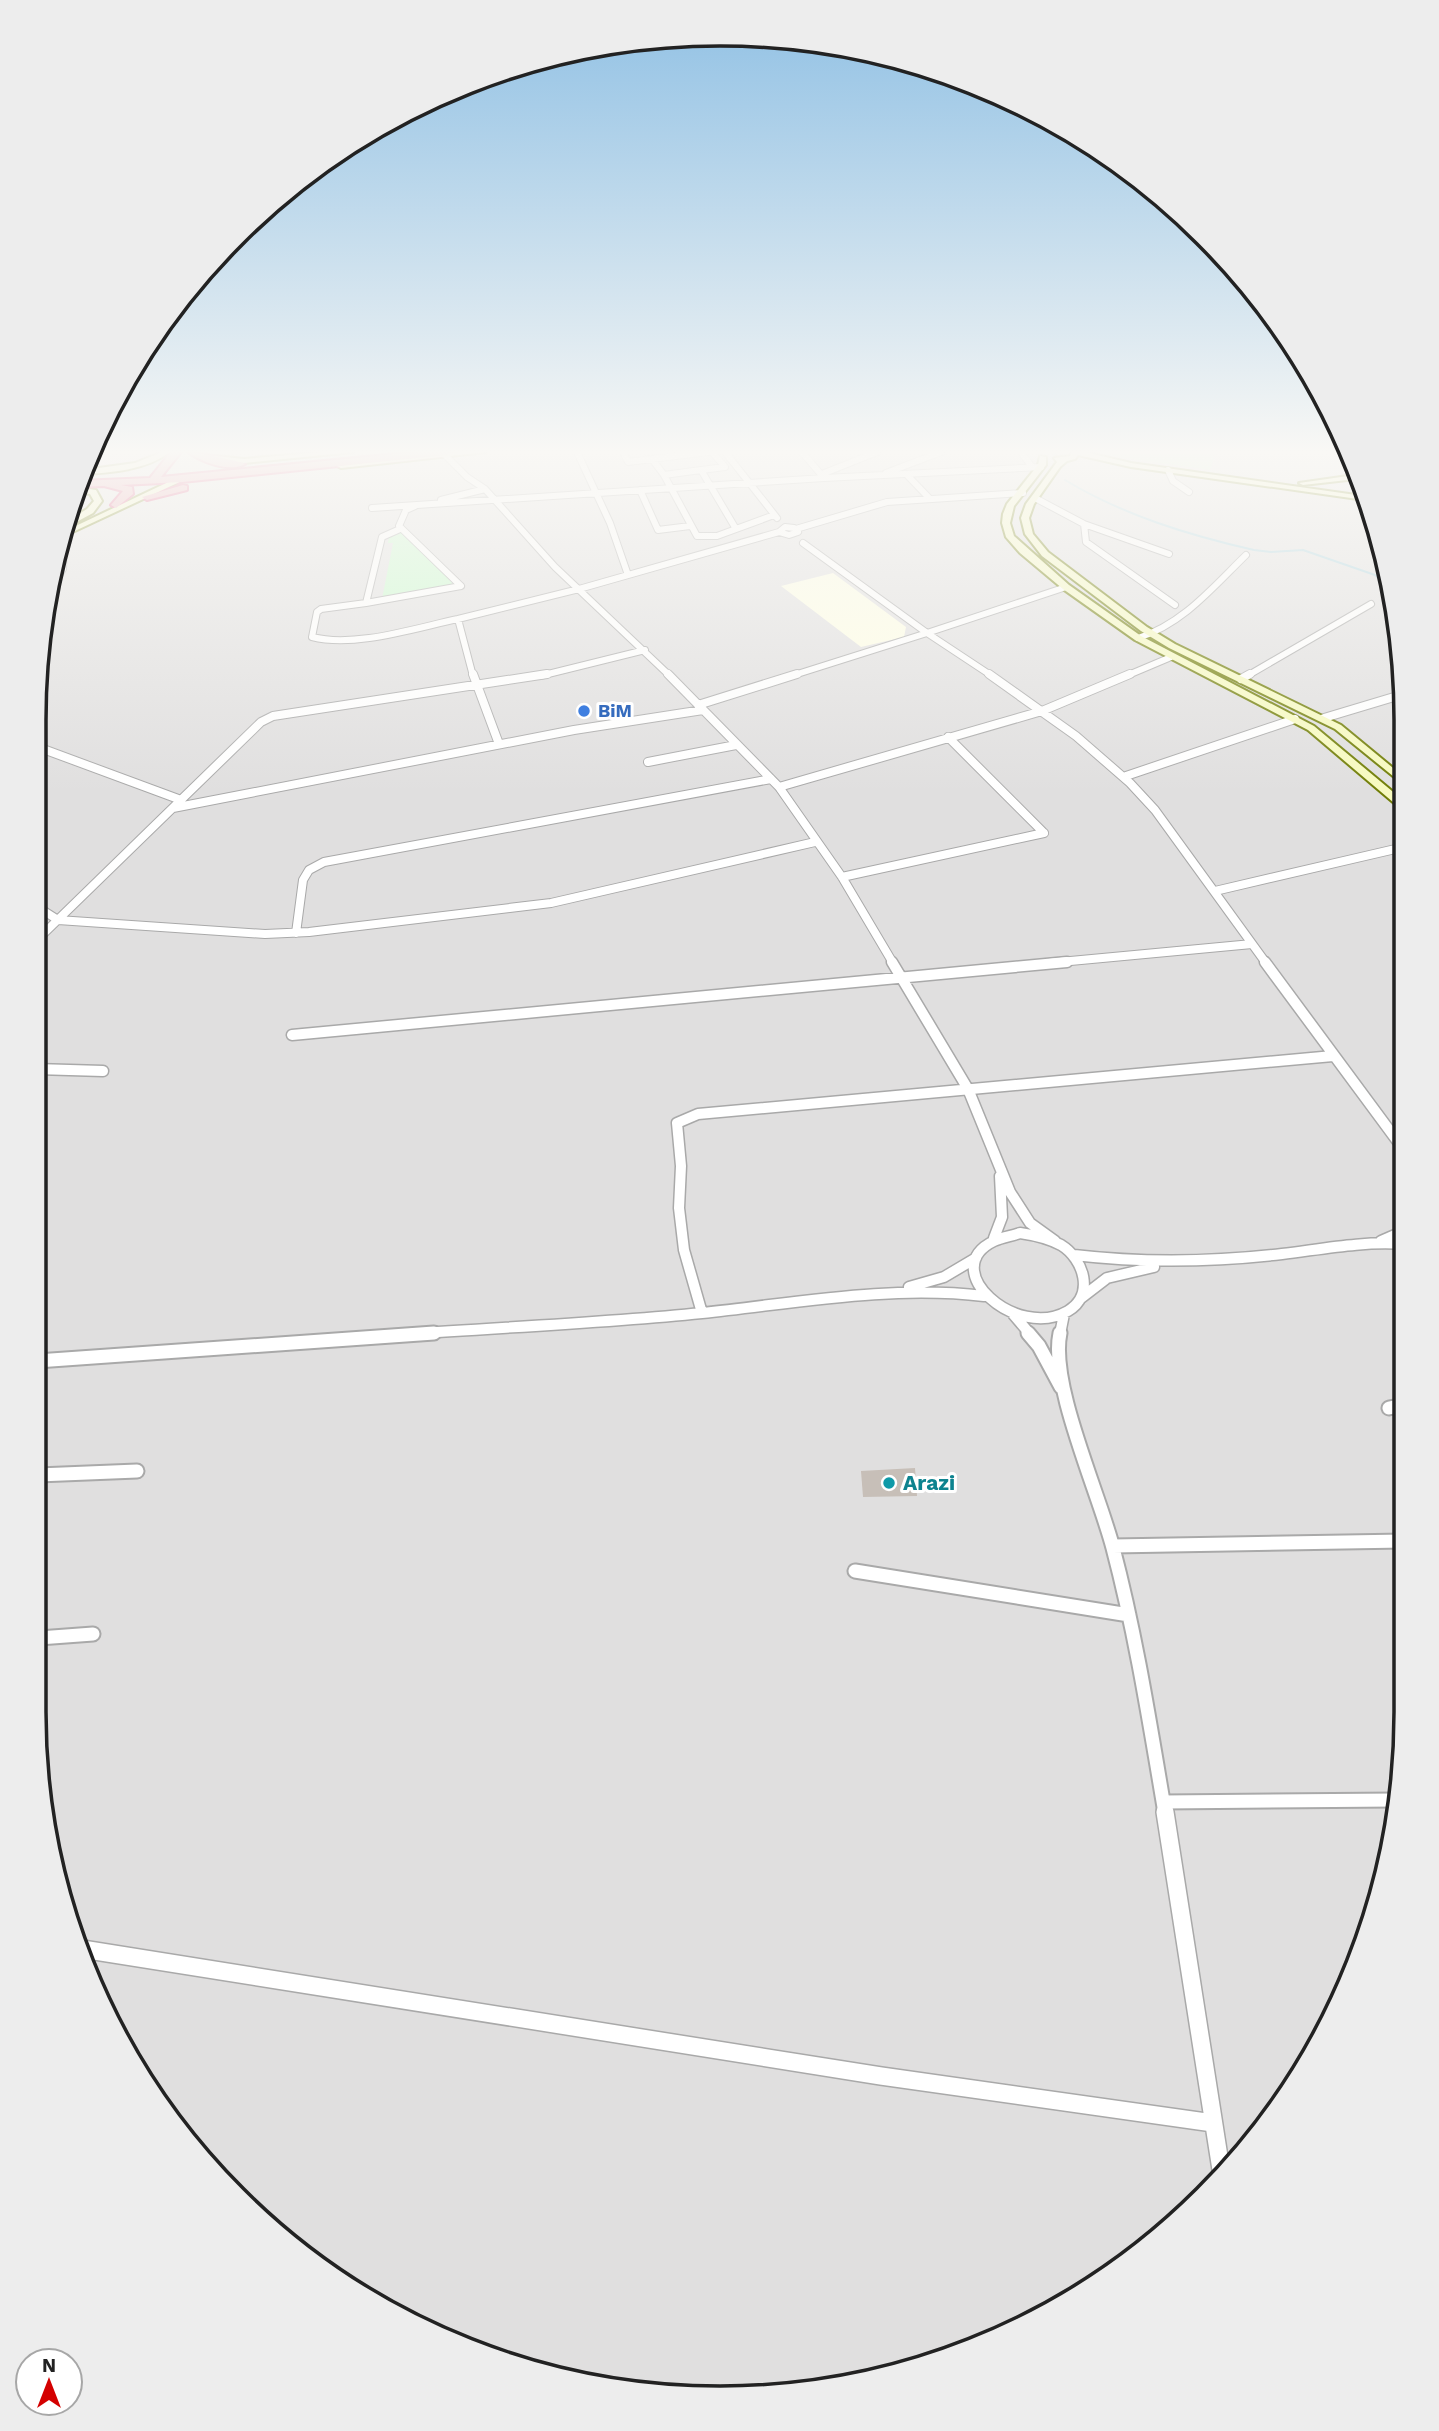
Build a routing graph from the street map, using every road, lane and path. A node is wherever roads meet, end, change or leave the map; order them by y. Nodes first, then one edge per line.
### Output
1 (375, 565) edge
2 (440, 565) edge
3 (554, 565) edge
4 (625, 565) edge
5 (661, 565) edge
6 (835, 565) edge
7 (1042, 565) edge
8 (1063, 565) edge
9 (1119, 565) edge
10 (1234, 565) edge
11 (628, 575) junction
12 (1066, 587) junction
13 (579, 589) junction
14 (366, 603) junction
15 (1371, 604) dead end
16 (1175, 605) dead end
17 (457, 619) junction
18 (927, 632) junction
19 (1154, 635) junction
20 (1139, 638) junction
21 (645, 650) junction
22 (1171, 657) junction
23 (1241, 679) junction
24 (476, 687) junction
25 (1393, 697) edge
26 (701, 708) junction
27 (1042, 711) junction
28 (1296, 719) junction
29 (1324, 719) junction
30 (948, 737) junction
31 (499, 744) junction
32 (736, 746) junction
33 (46, 750) edge
34 (648, 762) dead end
35 (1394, 773) edge
36 (1126, 776) junction
37 (771, 779) junction
38 (779, 787) junction
39 (1394, 797) edge
40 (181, 800) junction
41 (173, 808) junction
42 (815, 842) junction
43 (1394, 849) edge
44 (842, 877) junction
45 (1215, 891) junction
46 (46, 912) edge
47 (58, 920) junction
48 (46, 931) edge
49 (296, 933) junction
50 (1252, 944) junction
51 (903, 979) junction
52 (292, 1035) dead end
53 (1333, 1056) junction
54 (46, 1069) edge
55 (103, 1071) dead end
56 (968, 1089) junction
57 (1394, 1137) edge
58 (1000, 1166) junction
59 (1394, 1235) edge
60 (992, 1241) junction
61 (1055, 1241) junction
62 (1379, 1242) junction
63 (1394, 1243) edge
64 (1074, 1255) junction
65 (976, 1258) junction
66 (1184, 1261) junction
67 (896, 1290) junction
68 (984, 1296) junction
69 (1082, 1298) junction
70 (702, 1313) junction
71 (1013, 1314) junction
72 (1064, 1314) junction
73 (46, 1360) edge
74 (1064, 1392) junction
75 (1394, 1407) edge
76 (1389, 1408) dead end
77 (137, 1471) dead end
78 (46, 1475) edge
79 (1394, 1541) edge
80 (1113, 1546) junction
81 (855, 1571) dead end
82 (1129, 1615) junction
83 (93, 1634) dead end
84 (46, 1637) edge
85 (1388, 1800) edge
86 (1163, 1802) junction
87 (90, 1950) edge
88 (1213, 2123) junction
89 (1220, 2163) edge

1 - 14 street
2 - 14 street
3 - 13 street
4 - 11 street
5 - 11 street
6 - 18 street
7 - 12 main road
8 - 19 main road
9 - 16 street
10 - 19 street
11 - 13 street
12 - 18 street
12 - 20 main road
13 - 17 street
13 - 21 street
14 - 17 street
15 - 23 street
17 - 24 street
18 - 26 street
18 - 27 street
19 - 20 street
19 - 23 main road
20 - 22 main road
21 - 24 street
21 - 26 street
22 - 27 street
22 - 28 main road
23 - 29 main road
24 - 31 street
24 - 40 street
25 - 29 street
26 - 31 street
26 - 32 street
27 - 30 street
27 - 36 street
28 - 36 street
28 - 39 main road
29 - 35 main road
30 - 38 street
30 - 44 street
31 - 41 street
32 - 34 street
32 - 37 street
33 - 40 street
36 - 45 street
37 - 38 street
37 - 49 street
38 - 42 street
40 - 41 street
41 - 47 street
42 - 44 street
42 - 49 street
43 - 45 street
44 - 51 street
45 - 50 street
46 - 47 street
47 - 48 street
47 - 49 street
50 - 51 street
50 - 53 street
51 - 52 street
51 - 56 street
53 - 56 street
53 - 57 street
54 - 55 street
56 - 58 street
56 - 70 street
58 - 60 street
58 - 61 street
59 - 62 street
60 - 61 street
60 - 65 street
61 - 64 street
62 - 63 street
62 - 66 street
64 - 66 street
64 - 69 street
65 - 67 street
65 - 68 street
66 - 69 street
67 - 68 street
67 - 70 street
68 - 71 street
69 - 72 street
70 - 73 street
71 - 72 street
71 - 74 street
72 - 74 street
74 - 80 street
75 - 76 street
77 - 78 street
79 - 80 street
80 - 82 street
81 - 82 street
82 - 86 street
83 - 84 street
85 - 86 street
86 - 88 street
87 - 88 street
88 - 89 street

